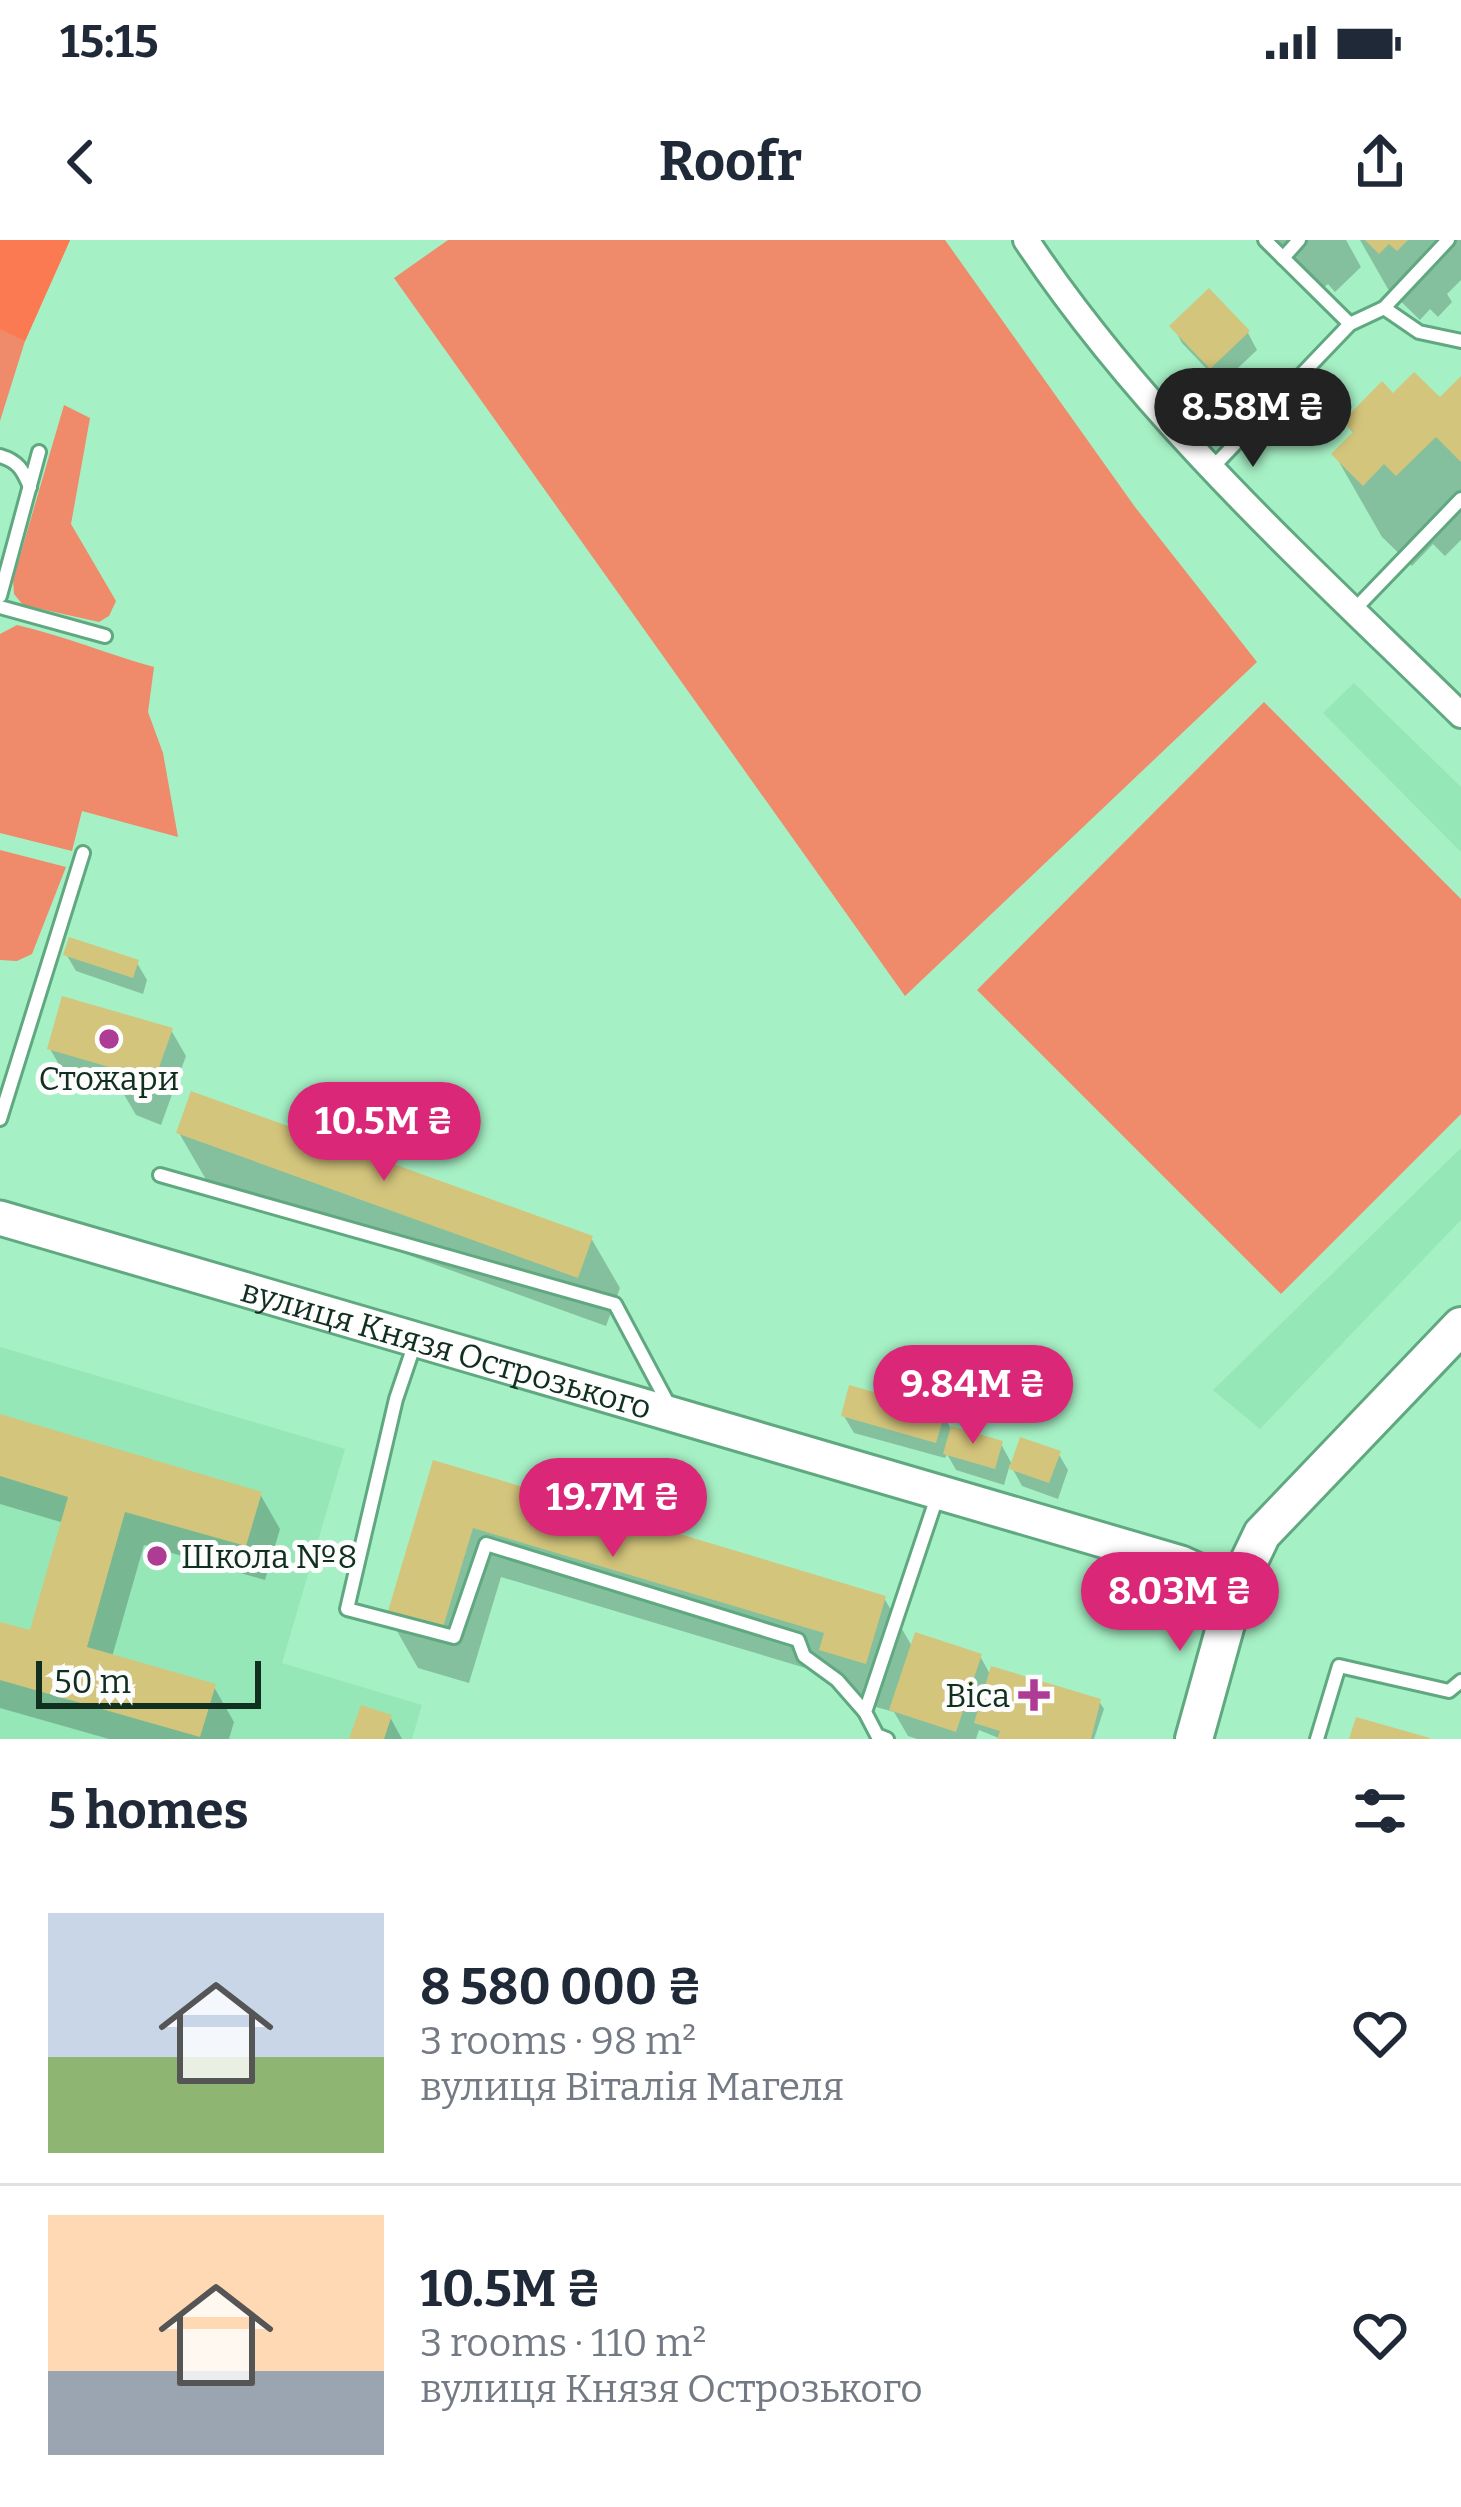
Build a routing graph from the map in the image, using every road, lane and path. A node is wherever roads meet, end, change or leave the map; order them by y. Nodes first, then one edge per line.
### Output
1 (1026, 240) edge
2 (1265, 240) edge
3 (1299, 240) edge
4 (1448, 240) edge
5 (1283, 258) junction
6 (1384, 308) junction
7 (1350, 324) junction
8 (1461, 340) edge
9 (39, 452) dead end
10 (0, 457) edge
11 (1210, 470) junction
12 (30, 488) junction
13 (1461, 500) edge
14 (0, 596) edge
15 (0, 607) edge
16 (1354, 610) junction
17 (105, 636) dead end
18 (1461, 715) edge
19 (82, 853) dead end
20 (0, 1119) edge
21 (160, 1175) dead end
22 (0, 1218) edge
23 (1461, 1326) edge
24 (416, 1339) junction
25 (675, 1415) junction
26 (938, 1493) junction
27 (1236, 1588) junction
28 (1461, 1681) edge
29 (865, 1712) junction
30 (887, 1739) edge
31 (1195, 1739) edge
32 (1317, 1739) edge

1 - 11 street
2 - 5 lane
3 - 5 lane
4 - 6 lane
5 - 7 lane
6 - 7 lane
6 - 8 lane
7 - 11 lane
9 - 12 lane
10 - 12 lane
11 - 16 street
12 - 14 lane
13 - 16 lane
15 - 17 lane
16 - 18 street
19 - 20 lane
21 - 25 lane
22 - 24 street, вулиця Князя Острозького
23 - 27 main road
24 - 25 street, вулиця Князя Острозького
24 - 29 lane
25 - 26 street, вулиця Князя Острозького
26 - 27 street, вулиця Князя Острозького
26 - 29 lane
27 - 31 main road
28 - 32 lane
29 - 30 lane

